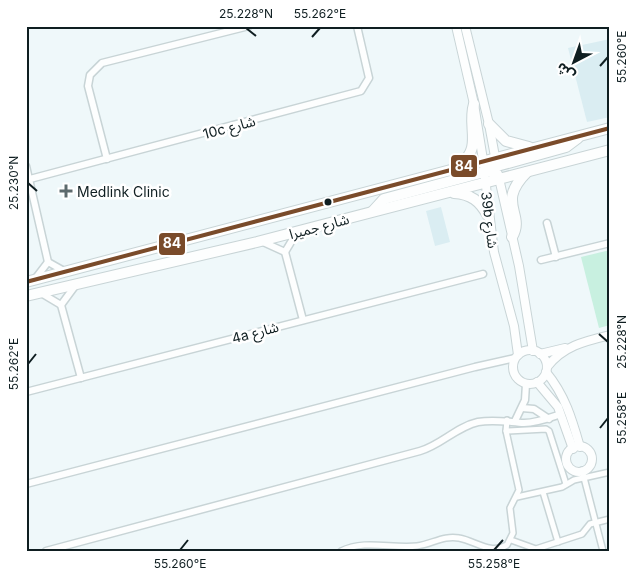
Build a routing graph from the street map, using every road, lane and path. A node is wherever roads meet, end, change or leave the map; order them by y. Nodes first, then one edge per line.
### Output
1 (249, 26) edge
2 (357, 26) edge
3 (456, 26) edge
4 (465, 26) edge
5 (474, 104) junction
6 (489, 124) junction
7 (610, 128) edge
8 (580, 136) junction
9 (538, 146) junction
10 (610, 150) edge
11 (106, 160) junction
12 (484, 160) junction
13 (496, 161) junction
14 (26, 166) edge
15 (455, 168) junction
16 (527, 172) junction
17 (485, 178) junction
18 (30, 179) junction
19 (499, 180) junction
20 (448, 192) junction
21 (373, 211) junction
22 (488, 216) junction
23 (547, 223) dead end
24 (298, 231) junction
25 (512, 236) junction
26 (256, 242) junction
27 (610, 243) edge
28 (284, 252) junction
29 (556, 257) junction
30 (541, 260) dead end
31 (48, 262) junction
32 (66, 272) junction
33 (483, 274) dead end
34 (30, 282) edge
35 (78, 284) junction
36 (40, 292) junction
37 (26, 296) edge
38 (61, 305) junction
39 (303, 320) junction
40 (610, 335) edge
41 (567, 348) junction
42 (536, 352) junction
43 (517, 356) junction
44 (546, 370) junction
45 (81, 378) junction
46 (537, 382) junction
47 (526, 384) junction
48 (26, 392) edge
49 (522, 408) junction
50 (561, 414) junction
51 (549, 419) junction
52 (507, 420) junction
53 (515, 421) junction
54 (506, 432) junction
55 (576, 448) junction
56 (610, 472) edge
57 (583, 474) junction
58 (26, 484) edge
59 (566, 484) junction
60 (543, 492) junction
61 (517, 497) junction
62 (610, 520) edge
63 (596, 523) junction
64 (511, 540) junction
65 (558, 542) junction
66 (548, 545) junction
67 (610, 547) edge
68 (46, 551) edge
69 (341, 551) edge
70 (552, 551) edge
71 (603, 551) edge

1 - 11 street
2 - 11 street, 10c شارع
3 - 5 street, 39b شارع
4 - 6 street, 39b شارع
5 - 12 street, 39b شارع
5 - 15 main road
6 - 9 main road
6 - 13 street, 39b شارع
7 - 8 main road, شارع جميرا
8 - 9 main road, شارع جميرا
8 - 13 main road
9 - 13 main road, شارع جميرا
10 - 16 main road, شارع جميرا
11 - 18 street, 10c شارع
12 - 13 main road, شارع جميرا
12 - 15 main road, شارع جميرا
12 - 17 street, 39b شارع
13 - 17 main road
13 - 19 street, 39b شارع
14 - 18 street
15 - 32 main road, شارع جميرا
16 - 19 main road, شارع جميرا
16 - 25 main road
17 - 19 main road, شارع جميرا
17 - 20 main road, شارع جميرا
17 - 21 main road
17 - 22 street, 39b شارع
18 - 31 street
19 - 25 street, 39b شارع
20 - 21 main road, شارع جميرا
20 - 22 main road
21 - 24 main road, شارع جميرا
22 - 43 street, 39b شارع
23 - 29 street
24 - 26 main road, شارع جميرا
24 - 28 street
25 - 42 street, 39b شارع
26 - 28 street
26 - 35 main road, شارع جميرا
27 - 29 street
28 - 39 street
29 - 30 street
31 - 32 street
31 - 34 street
32 - 34 main road, شارع جميرا
33 - 39 street, 4a شارع
35 - 36 main road, شارع جميرا
35 - 38 street
36 - 37 main road, شارع جميرا
36 - 38 street
38 - 45 street
39 - 45 street, 4a شارع
40 - 41 street
41 - 42 street
41 - 44 street
42 - 43 street
42 - 44 street
43 - 47 street
43 - 58 street
44 - 46 street
44 - 55 street
45 - 48 street, 4a شارع
46 - 47 street
46 - 50 street
47 - 49 street
49 - 51 street
49 - 53 street
50 - 51 street
50 - 55 street
51 - 53 street
52 - 53 street
52 - 54 street
52 - 68 street
54 - 59 street
54 - 61 street
55 - 57 street
55 - 57 street
56 - 57 street
57 - 59 street
57 - 63 street
59 - 60 street
60 - 61 street
60 - 65 street
61 - 64 street
62 - 63 street
63 - 65 street
63 - 71 street
64 - 66 street
64 - 69 street
65 - 66 street
66 - 70 street
67 - 71 street

